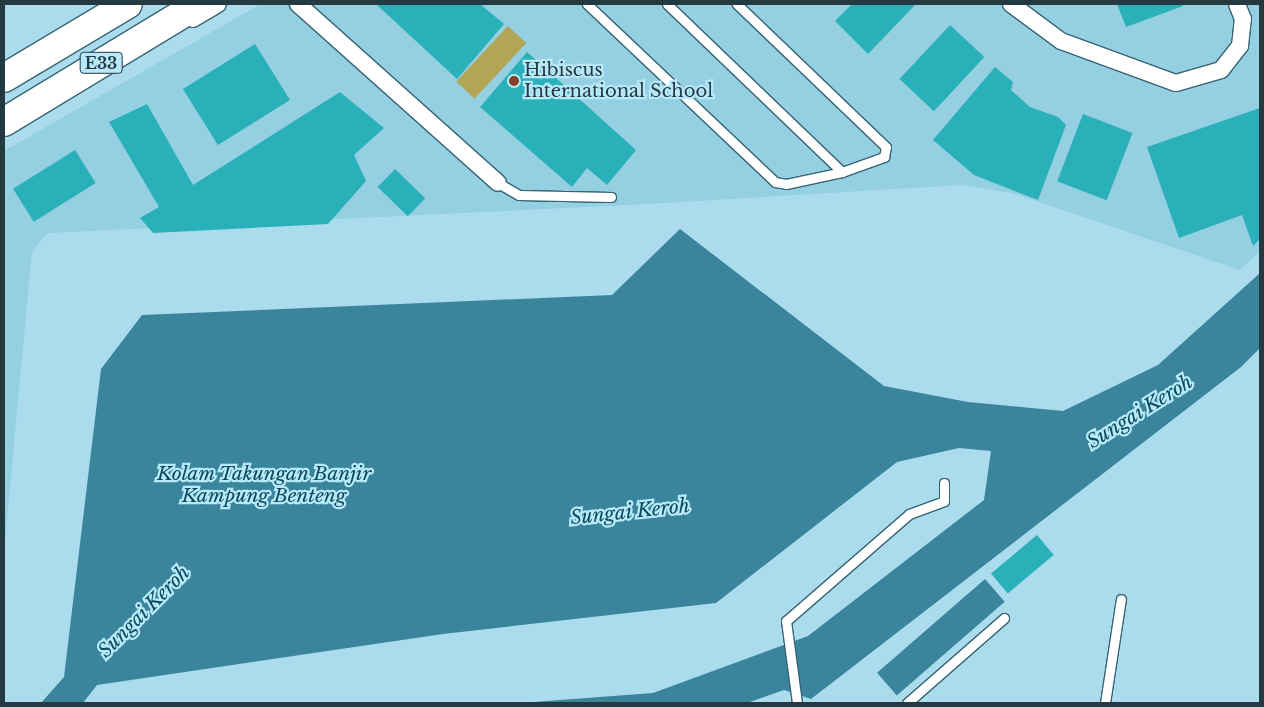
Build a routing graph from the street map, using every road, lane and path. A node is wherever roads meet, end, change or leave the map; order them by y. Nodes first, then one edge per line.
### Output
1 (128, 4) edge
2 (199, 4) edge
3 (218, 4) edge
4 (298, 4) edge
5 (587, 4) edge
6 (667, 4) edge
7 (737, 4) edge
8 (1011, 4) edge
9 (1237, 4) edge
10 (4, 78) edge
11 (4, 122) edge
12 (4, 131) edge
13 (842, 172) junction
14 (498, 183) joint
15 (611, 197) dead end
16 (944, 483) dead end
17 (1121, 599) dead end
18 (1004, 618) dead end
19 (797, 703) edge
20 (907, 703) edge
21 (1105, 703) edge

1 - 10 highway, E33
2 - 11 highway, E33
3 - 12 street
4 - 14 street
5 - 13 lane
6 - 13 lane
7 - 13 lane
8 - 9 street
14 - 15 lane
16 - 19 lane
17 - 21 lane
18 - 20 lane

